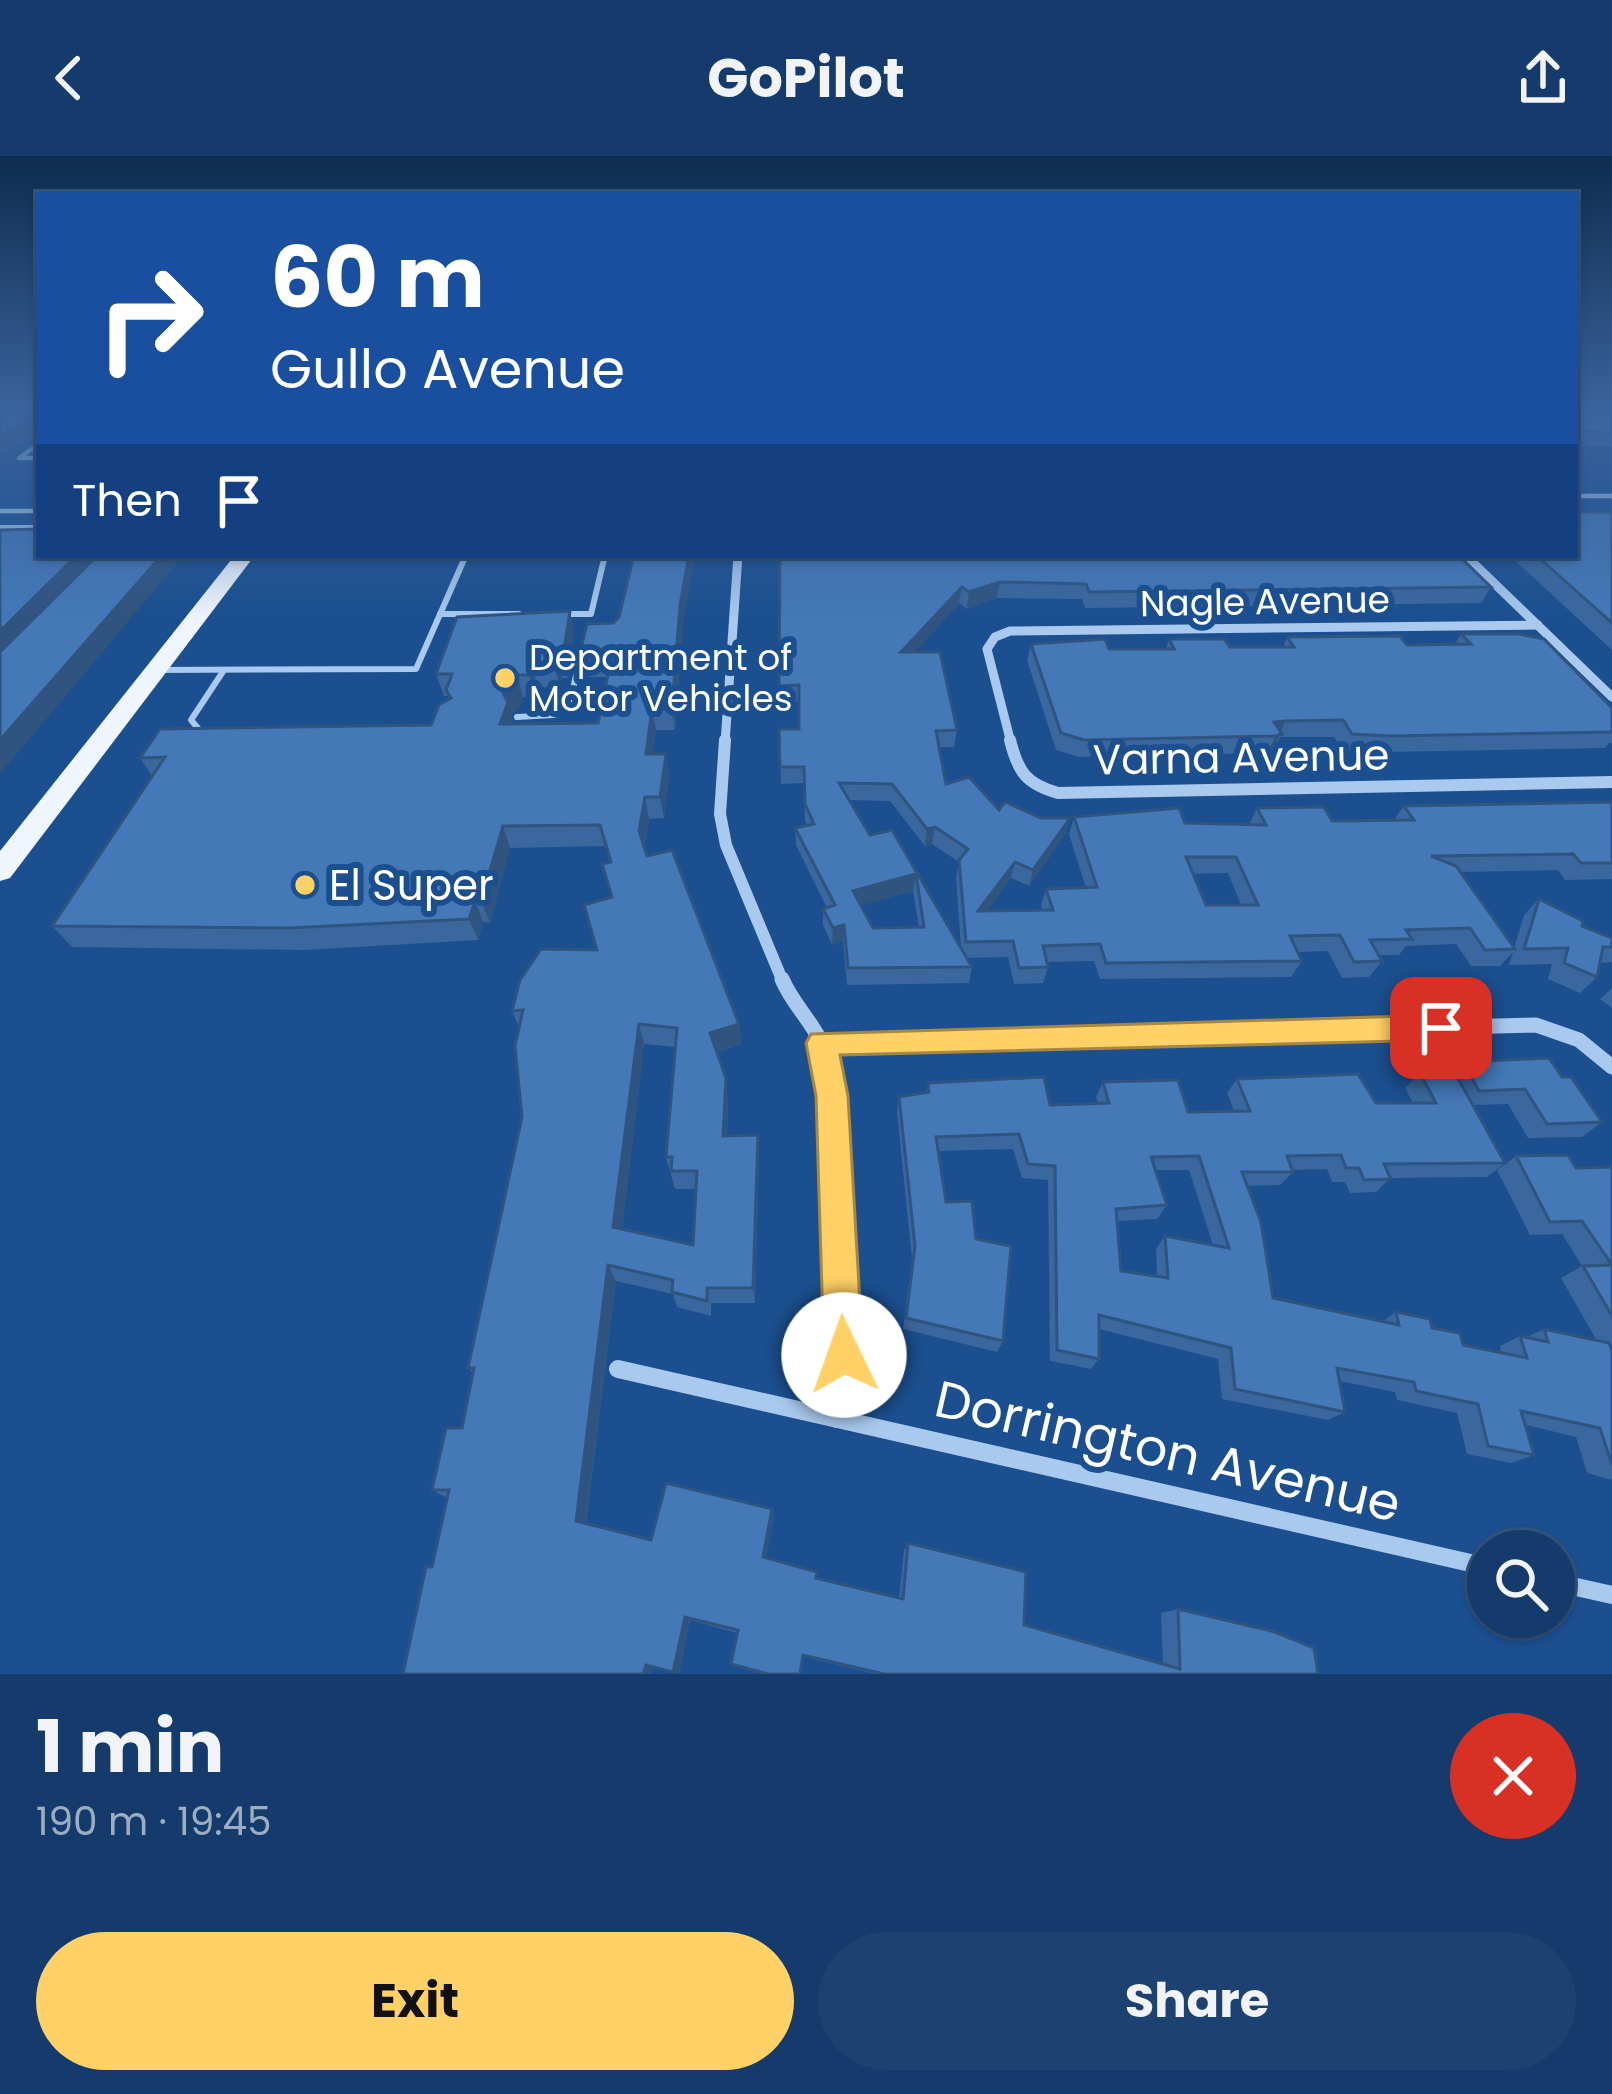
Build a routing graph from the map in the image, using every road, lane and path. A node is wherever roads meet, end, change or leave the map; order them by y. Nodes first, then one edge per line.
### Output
1 (1578, 496) edge
2 (1612, 496) edge
3 (0, 511) edge
4 (36, 511) edge
5 (36, 529) edge
6 (0, 530) edge
7 (243, 558) edge
8 (465, 558) edge
9 (604, 558) edge
10 (738, 558) edge
11 (1469, 558) edge
12 (440, 614) junction
13 (525, 614) edge
14 (544, 614) edge
15 (591, 614) junction
16 (1538, 625) junction
17 (994, 637) joint
18 (156, 670) junction
19 (224, 670) junction
20 (1612, 698) edge
21 (517, 716) dead end
22 (221, 733) edge
23 (1612, 782) edge
24 (0, 871) edge
25 (822, 1043) junction
26 (1612, 1067) edge
27 (618, 1370) dead end
28 (837, 1419) junction
29 (1467, 1562) edge
30 (1575, 1587) edge
31 (1612, 1595) edge

1 - 2 lane
3 - 4 lane
5 - 6 street
7 - 18 main road
8 - 12 lane
9 - 15 lane
10 - 25 street
11 - 16 street
12 - 13 lane
12 - 19 lane
14 - 15 lane
15 - 21 lane
16 - 17 street, Nagle Avenue
16 - 20 street
17 - 23 street, Varna Avenue
18 - 19 lane
18 - 24 main road
19 - 22 lane
25 - 26 street
25 - 28 street
27 - 28 street, Dorrington Avenue
28 - 29 street, Dorrington Avenue
30 - 31 street

